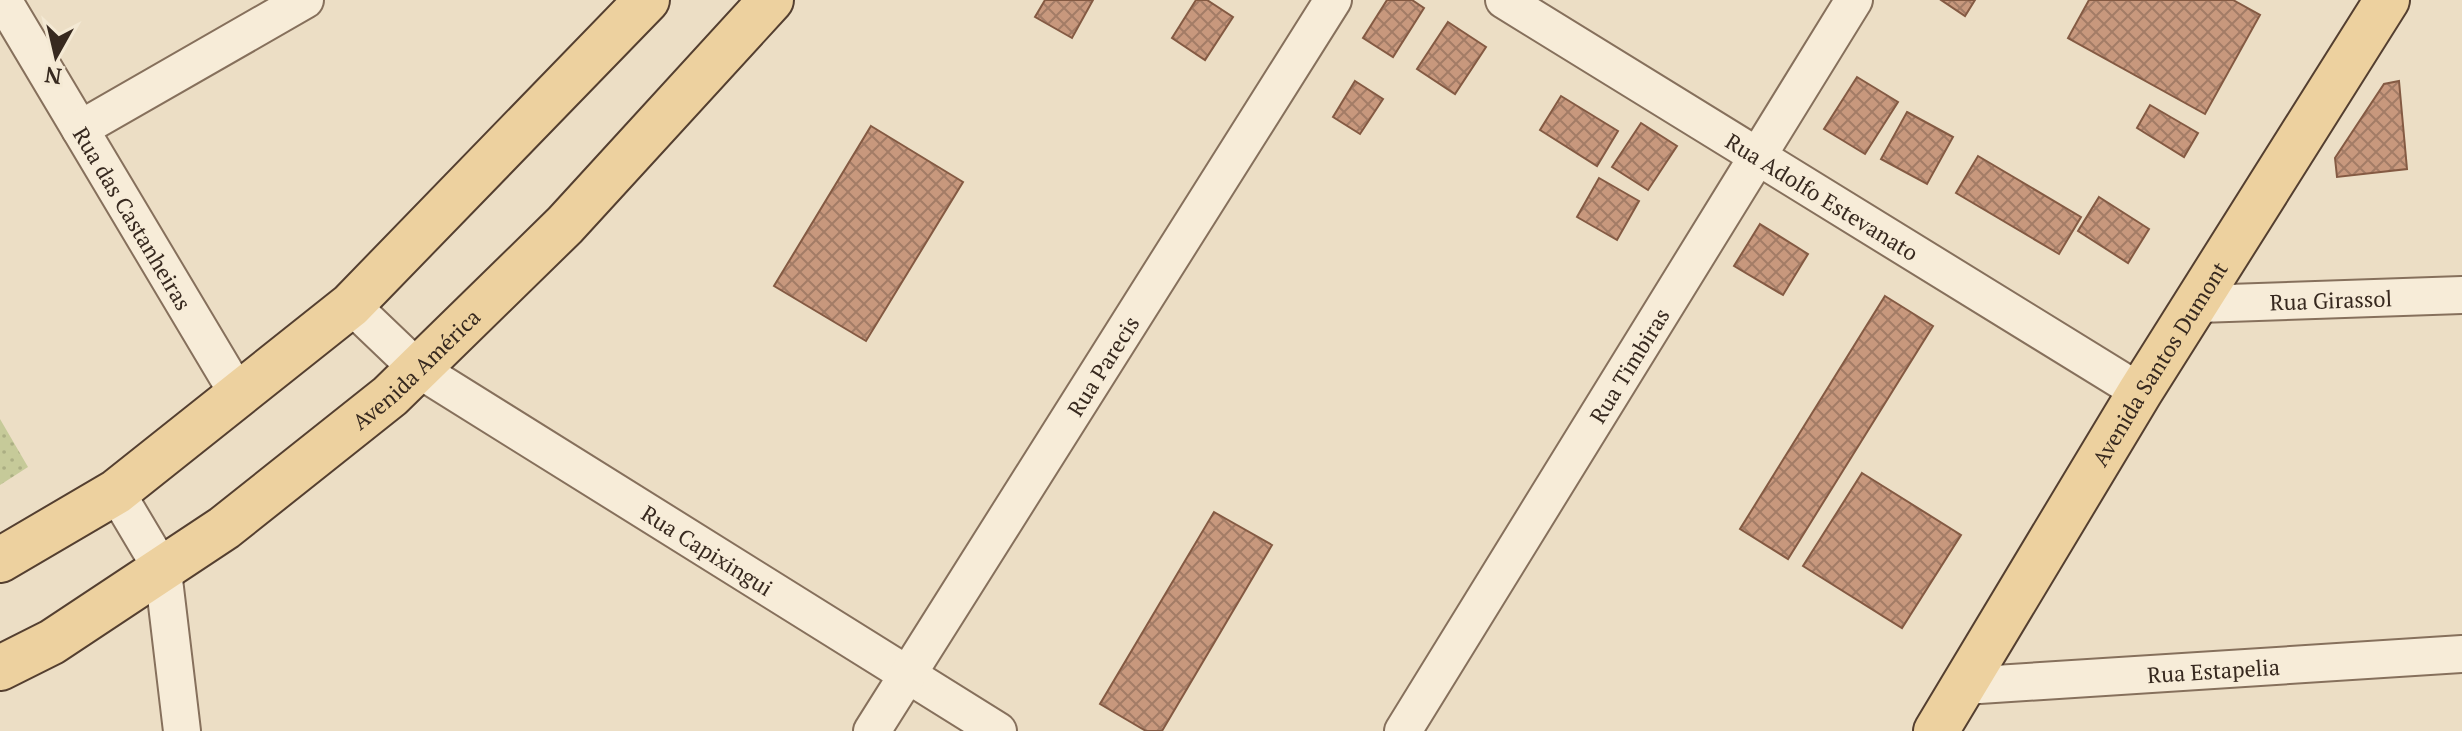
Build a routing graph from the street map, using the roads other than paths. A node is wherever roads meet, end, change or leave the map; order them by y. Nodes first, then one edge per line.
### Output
1 (3, 0) edge
2 (305, 0) edge
3 (647, 0) edge
4 (771, 0) edge
5 (1333, 0) edge
6 (1504, 0) edge
7 (1854, 0) edge
8 (2387, 0) edge
9 (80, 129) junction
10 (1758, 157) junction
11 (2462, 295) edge
12 (2199, 304) junction
13 (351, 305) junction
14 (418, 369) junction
15 (2140, 392) junction
16 (238, 394) junction
17 (116, 492) junction
18 (0, 560) edge
19 (163, 571) junction
20 (2462, 654) edge
21 (0, 668) edge
22 (908, 674) junction
23 (1964, 686) junction
24 (182, 731) edge
25 (872, 731) edge
26 (998, 731) edge
27 (1403, 731) edge
28 (1936, 731) edge

1 - 9 street, Rua das Castanheiras
2 - 9 street
3 - 13 main road
4 - 14 main road, Avenida América
5 - 22 street, Rua Parecis
6 - 10 street, Rua Adolfo Estevanato
7 - 10 street, Rua Timbiras
8 - 12 main road, Avenida Santos Dumont
9 - 16 street, Rua das Castanheiras
10 - 15 street, Rua Adolfo Estevanato
10 - 27 street, Rua Timbiras
11 - 12 street, Rua Girassol
12 - 15 main road, Avenida Santos Dumont
13 - 14 street, Rua Capixingui
13 - 16 main road
14 - 19 main road, Avenida América
14 - 22 street, Rua Capixingui
15 - 23 main road, Avenida Santos Dumont
16 - 17 main road
17 - 18 main road
17 - 19 street
19 - 21 main road, Avenida América
19 - 24 street
20 - 23 street, Rua Estapelia
22 - 25 street, Rua Parecis
22 - 26 street, Rua Capixingui
23 - 28 main road, Avenida Santos Dumont

